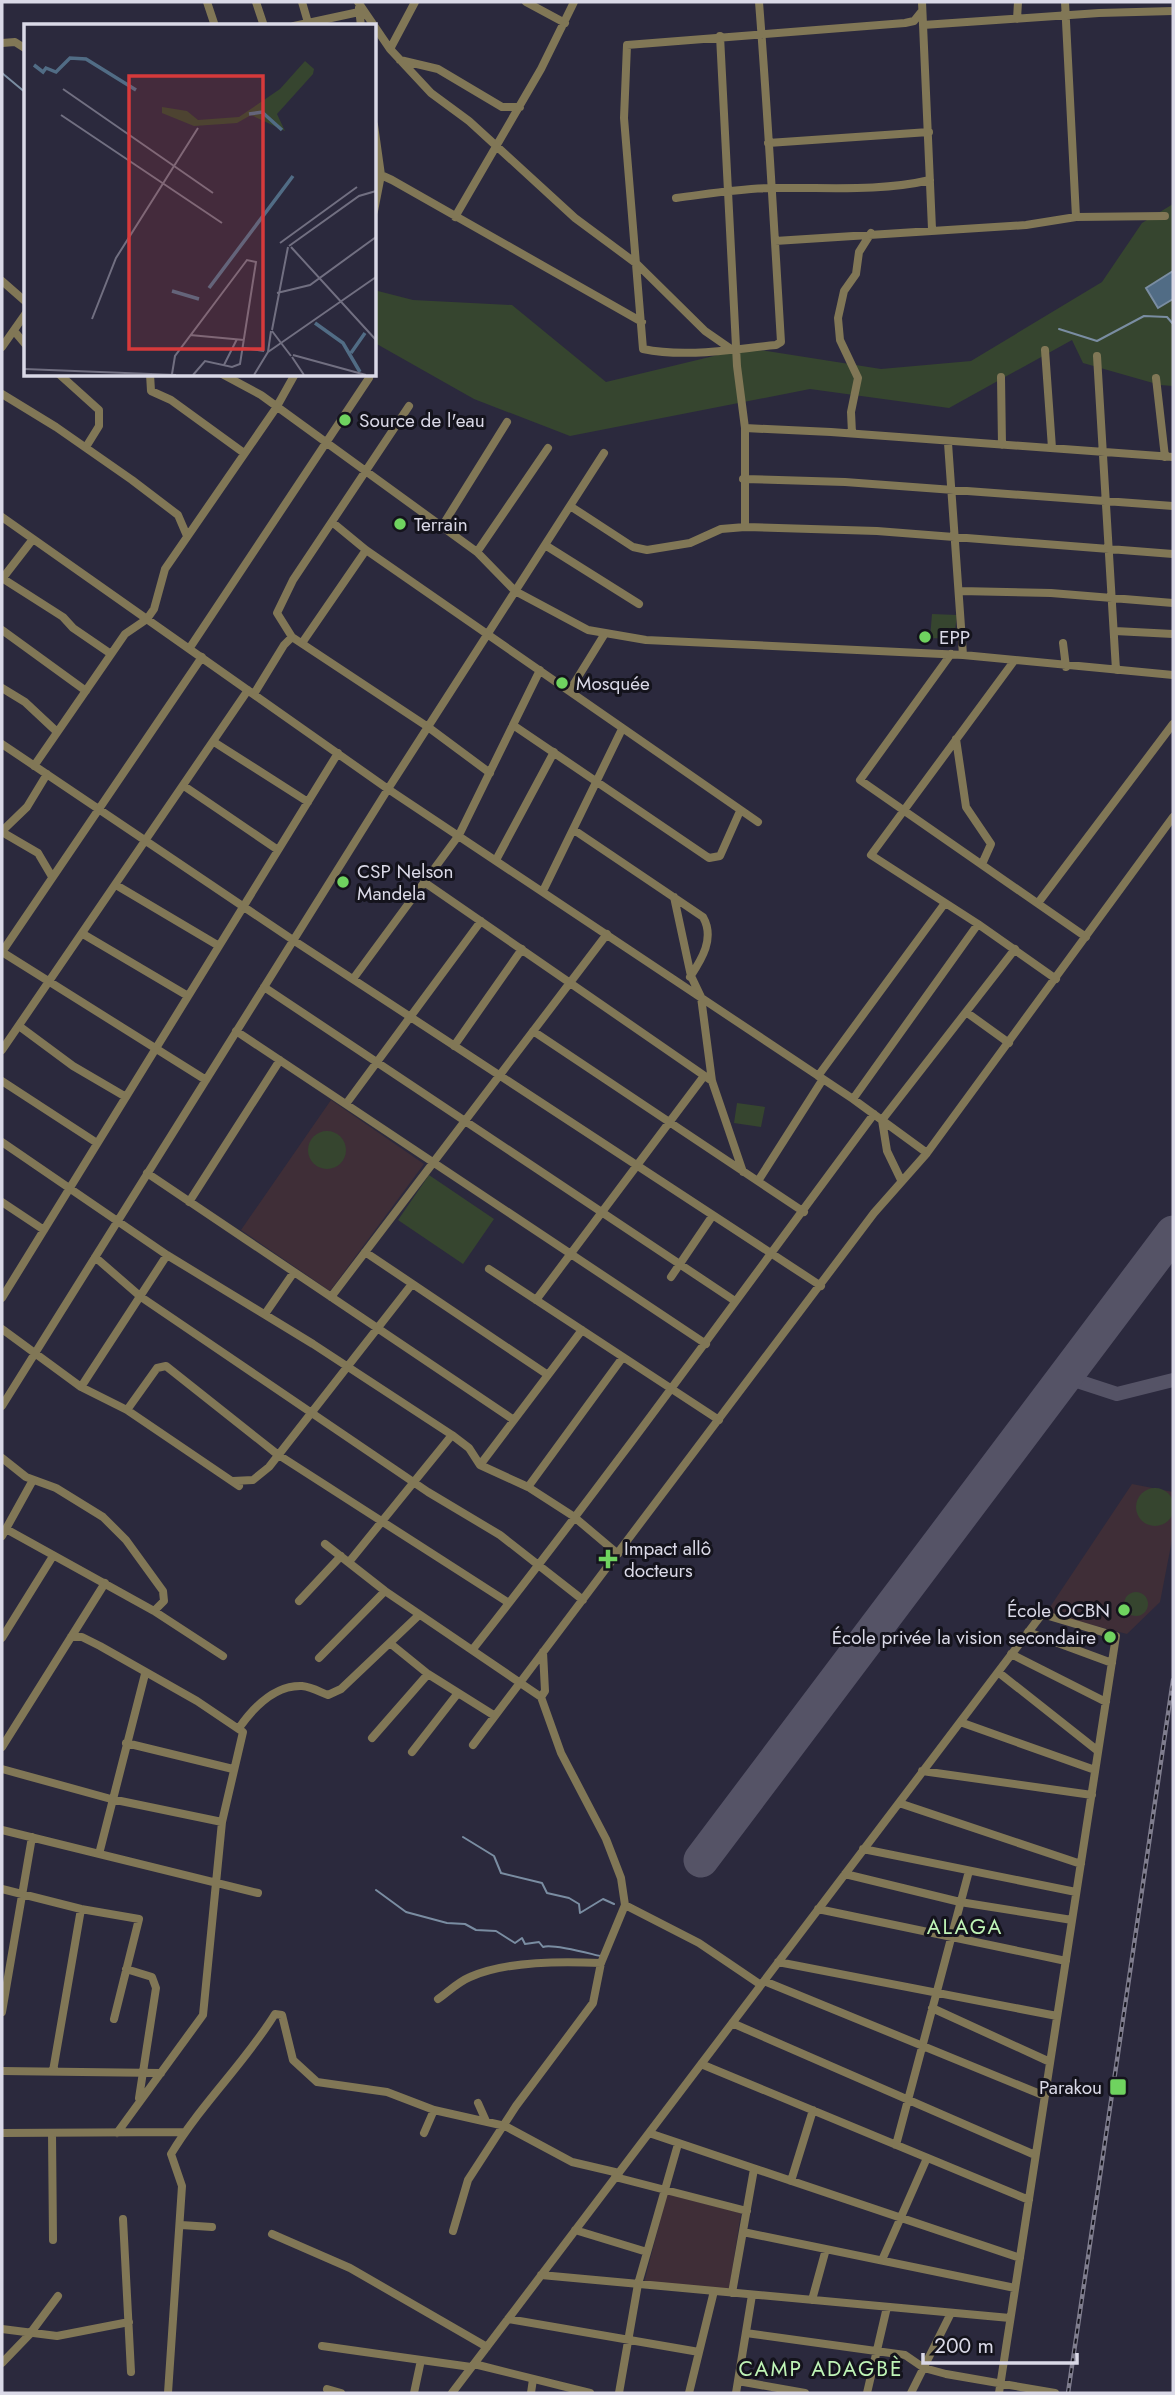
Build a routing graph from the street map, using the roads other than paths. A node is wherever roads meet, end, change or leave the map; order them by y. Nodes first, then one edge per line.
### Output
1 (207, 2) edge
2 (256, 2) edge
3 (302, 2) edge
4 (415, 2) edge
5 (526, 2) edge
6 (574, 2) edge
7 (759, 2) edge
8 (1018, 2) edge
9 (1065, 2) edge
10 (359, 5) edge
11 (922, 6) edge
12 (1173, 12) edge
13 (1065, 17) junction
14 (1017, 19) junction
15 (565, 23) junction
16 (214, 24) edge
17 (263, 24) edge
18 (309, 24) edge
19 (312, 24) edge
20 (361, 24) edge
21 (372, 24) edge
22 (923, 25) junction
23 (376, 29) edge
24 (761, 35) junction
25 (720, 36) junction
26 (2, 43) edge
27 (24, 48) edge
28 (390, 49) junction
29 (400, 60) junction
30 (520, 107) junction
31 (929, 132) junction
32 (768, 143) junction
33 (498, 146) junction
34 (376, 150) edge
35 (378, 175) edge
36 (930, 180) junction
37 (772, 187) junction
38 (727, 192) junction
39 (376, 193) edge
40 (676, 198) dead end
41 (1165, 216) dead end
42 (455, 217) junction
43 (1076, 217) junction
44 (932, 229) junction
45 (871, 233) junction
46 (775, 241) junction
47 (637, 264) junction
48 (2, 281) edge
49 (24, 300) edge
50 (24, 316) edge
51 (642, 322) junction
52 (9, 335) edge
53 (2, 347) edge
54 (734, 349) junction
55 (1045, 350) dead end
56 (1097, 356) dead end
57 (61, 376) edge
58 (150, 376) edge
59 (225, 376) edge
60 (294, 376) edge
61 (1001, 377) dead end
62 (369, 378) dead end
63 (1156, 378) dead end
64 (2, 394) edge
65 (409, 406) dead end
66 (276, 408) junction
67 (507, 422) dead end
68 (745, 428) junction
69 (852, 433) junction
70 (948, 443) junction
71 (323, 444) junction
72 (1002, 445) junction
73 (86, 447) junction
74 (548, 448) dead end
75 (1052, 448) junction
76 (244, 453) junction
77 (604, 453) dead end
78 (1101, 454) junction
79 (1169, 457) edge
80 (364, 472) junction
81 (743, 479) junction
82 (952, 490) junction
83 (1104, 501) junction
84 (570, 506) junction
85 (1173, 506) edge
86 (2, 517) edge
87 (332, 522) junction
88 (441, 527) junction
89 (745, 527) junction
90 (187, 536) junction
91 (954, 536) junction
92 (33, 539) junction
93 (545, 545) junction
94 (1109, 548) junction
95 (366, 550) junction
96 (477, 552) junction
97 (1173, 554) edge
98 (2, 578) edge
99 (515, 591) junction
100 (960, 591) junction
101 (1112, 597) junction
102 (1173, 603) edge
103 (639, 604) dead end
104 (147, 619) junction
105 (2, 630) edge
106 (1115, 631) junction
107 (1173, 634) edge
108 (487, 635) junction
109 (604, 635) junction
110 (292, 637) junction
111 (302, 643) junction
112 (1063, 643) dead end
113 (189, 649) junction
114 (111, 654) junction
115 (951, 654) junction
116 (963, 655) junction
117 (202, 657) junction
118 (1014, 661) junction
119 (1066, 667) junction
120 (540, 670) junction
121 (1116, 670) junction
122 (1173, 675) edge
123 (88, 687) junction
124 (2, 688) edge
125 (570, 690) junction
126 (251, 692) junction
127 (1173, 724) edge
128 (513, 725) junction
129 (428, 727) junction
130 (622, 729) junction
131 (56, 731) junction
132 (956, 739) junction
133 (214, 742) junction
134 (2, 744) edge
135 (554, 752) junction
136 (338, 753) junction
137 (34, 766) junction
138 (490, 773) junction
139 (47, 774) junction
140 (596, 783) junction
141 (184, 786) junction
142 (388, 789) junction
143 (308, 802) junction
144 (99, 809) junction
145 (740, 810) junction
146 (903, 810) junction
147 (1173, 817) edge
148 (758, 822) dead end
149 (574, 830) junction
150 (2, 832) edge
151 (459, 835) junction
152 (146, 841) junction
153 (278, 850) junction
154 (496, 860) junction
155 (982, 864) junction
156 (51, 875) junction
157 (424, 882) junction
158 (116, 885) junction
159 (543, 891) junction
160 (674, 897) junction
161 (945, 903) junction
162 (1038, 903) junction
163 (243, 906) junction
164 (481, 921) junction
165 (978, 924) junction
166 (83, 934) junction
167 (607, 934) junction
168 (1086, 937) junction
169 (293, 940) junction
170 (219, 946) junction
171 (522, 949) junction
172 (1015, 949) junction
173 (2, 952) edge
174 (691, 975) junction
175 (353, 979) junction
176 (1056, 979) junction
177 (570, 982) junction
178 (50, 984) junction
179 (684, 985) junction
180 (264, 987) junction
181 (188, 996) junction
182 (701, 997) junction
183 (966, 1012) junction
184 (410, 1017) junction
185 (19, 1026) junction
186 (236, 1031) junction
187 (533, 1031) junction
188 (1009, 1043) junction
189 (454, 1046) junction
190 (155, 1050) junction
191 (2, 1051) edge
192 (280, 1060) junction
193 (377, 1063) junction
194 (499, 1076) junction
195 (821, 1077) junction
196 (708, 1079) junction
197 (206, 1080) junction
198 (2, 1081) edge
199 (126, 1097) junction
200 (853, 1099) junction
201 (346, 1104) junction
202 (874, 1114) junction
203 (882, 1120) junction
204 (465, 1121) junction
205 (669, 1123) junction
206 (2, 1142) edge
207 (97, 1143) junction
208 (927, 1153) junction
209 (434, 1162) junction
210 (637, 1166) junction
211 (743, 1172) junction
212 (147, 1173) junction
213 (901, 1180) junction
214 (758, 1181) junction
215 (69, 1188) junction
216 (2, 1202) edge
217 (189, 1202) junction
218 (804, 1212) junction
219 (602, 1213) junction
220 (713, 1215) junction
221 (118, 1220) junction
222 (44, 1230) junction
223 (365, 1252) junction
224 (771, 1253) junction
225 (571, 1254) junction
226 (167, 1255) junction
227 (95, 1257) junction
228 (679, 1264) junction
229 (489, 1269) dead end
230 (294, 1272) junction
231 (671, 1277) dead end
232 (412, 1284) junction
233 (821, 1286) junction
234 (141, 1297) junction
235 (331, 1297) junction
236 (2, 1298) edge
237 (536, 1300) junction
238 (735, 1301) junction
239 (265, 1314) junction
240 (2, 1329) edge
241 (379, 1329) junction
242 (582, 1331) junction
243 (706, 1344) junction
244 (35, 1353) junction
245 (623, 1357) junction
246 (349, 1368) junction
247 (548, 1375) junction
248 (81, 1387) junction
249 (669, 1388) junction
250 (2, 1406) edge
251 (128, 1410) junction
252 (314, 1412) junction
253 (514, 1420) junction
254 (719, 1420) junction
255 (452, 1435) junction
256 (277, 1454) junction
257 (2, 1458) edge
258 (480, 1465) junction
259 (33, 1480) junction
260 (414, 1482) junction
261 (528, 1487) junction
262 (573, 1516) junction
263 (382, 1523) junction
264 (4, 1533) edge
265 (325, 1544) dead end
266 (618, 1554) junction
267 (53, 1556) junction
268 (341, 1556) junction
269 (349, 1562) junction
270 (538, 1566) junction
271 (105, 1583) junction
272 (385, 1591) junction
273 (583, 1600) junction
274 (299, 1601) dead end
275 (509, 1603) junction
276 (154, 1611) junction
277 (419, 1615) junction
278 (1028, 1632) junction
279 (71, 1637) junction
280 (2, 1638) edge
281 (391, 1644) junction
282 (473, 1649) junction
283 (543, 1652) junction
284 (1011, 1654) junction
285 (223, 1656) dead end
286 (319, 1658) dead end
287 (1112, 1663) junction
288 (998, 1672) junction
289 (145, 1674) junction
290 (428, 1674) junction
291 (519, 1685) junction
292 (458, 1693) junction
293 (541, 1698) junction
294 (1106, 1702) junction
295 (495, 1716) junction
296 (960, 1722) junction
297 (239, 1728) junction
298 (372, 1738) dead end
299 (125, 1743) junction
300 (473, 1745) dead end
301 (2, 1747) edge
302 (1098, 1751) junction
303 (412, 1752) dead end
304 (2, 1769) edge
305 (233, 1769) junction
306 (1095, 1770) junction
307 (922, 1771) junction
308 (1091, 1795) junction
309 (111, 1799) junction
310 (899, 1803) junction
311 (222, 1822) junction
312 (2, 1830) edge
313 (33, 1837) junction
314 (863, 1849) junction
315 (99, 1854) junction
316 (1081, 1864) junction
317 (969, 1871) junction
318 (845, 1874) junction
319 (215, 1883) junction
320 (2, 1889) edge
321 (1076, 1892) junction
322 (258, 1893) dead end
323 (22, 1894) junction
324 (960, 1902) junction
325 (625, 1905) junction
326 (81, 1909) junction
327 (818, 1909) junction
328 (1072, 1920) junction
329 (951, 1937) junction
330 (2, 1948) edge
331 (12, 1950) junction
332 (1066, 1961) junction
333 (778, 1962) junction
334 (600, 1963) junction
335 (126, 1969) junction
336 (763, 1983) junction
337 (936, 1993) junction
338 (438, 1999) dead end
339 (2, 2008) edge
340 (932, 2008) junction
341 (1057, 2016) junction
342 (114, 2019) dead end
343 (732, 2023) junction
344 (922, 2045) junction
345 (1050, 2062) junction
346 (701, 2064) junction
347 (2, 2071) edge
348 (52, 2071) junction
349 (142, 2071) junction
350 (162, 2073) junction
351 (1045, 2096) junction
352 (908, 2099) junction
353 (138, 2101) junction
354 (478, 2104) dead end
355 (434, 2110) junction
356 (813, 2110) junction
357 (486, 2121) junction
358 (505, 2126) junction
359 (184, 2132) junction
360 (2, 2133) edge
361 (52, 2133) junction
362 (117, 2133) junction
363 (424, 2133) dead end
364 (649, 2133) junction
365 (678, 2144) junction
366 (896, 2145) junction
367 (1035, 2155) junction
368 (927, 2158) junction
369 (754, 2169) junction
370 (617, 2175) junction
371 (791, 2181) junction
372 (665, 2190) junction
373 (1028, 2200) junction
374 (747, 2211) junction
375 (900, 2218) junction
376 (123, 2220) dead end
377 (181, 2225) junction
378 (212, 2227) dead end
379 (575, 2230) junction
380 (453, 2231) dead end
381 (743, 2232) junction
382 (272, 2234) dead end
383 (53, 2240) dead end
384 (826, 2249) junction
385 (648, 2252) junction
386 (1020, 2258) junction
387 (882, 2260) junction
388 (541, 2275) junction
389 (638, 2284) junction
390 (1015, 2288) junction
391 (714, 2291) junction
392 (732, 2293) junction
393 (752, 2295) junction
394 (58, 2296) dead end
395 (812, 2300) junction
396 (887, 2307) junction
397 (951, 2313) junction
398 (1010, 2318) junction
399 (508, 2319) junction
400 (129, 2322) junction
401 (2, 2329) edge
402 (746, 2333) junction
403 (29, 2335) junction
404 (628, 2340) junction
405 (322, 2346) dead end
406 (487, 2347) junction
407 (877, 2351) junction
408 (699, 2352) junction
409 (421, 2360) junction
410 (2, 2362) edge
411 (473, 2365) junction
412 (924, 2368) junction
413 (131, 2372) dead end
414 (533, 2378) junction
415 (738, 2381) junction
416 (327, 2389) dead end
417 (999, 2389) edge
418 (168, 2393) edge
419 (341, 2393) edge
420 (414, 2393) edge
421 (452, 2393) edge
422 (531, 2393) edge
423 (590, 2393) edge
424 (619, 2393) edge
425 (689, 2393) edge
426 (736, 2393) edge
427 (805, 2393) edge
428 (867, 2393) edge
429 (911, 2393) edge
430 (1055, 2393) edge

1 - 16 street
2 - 17 street
3 - 18 street
4 - 28 street
5 - 15 street
6 - 15 street
7 - 24 street
8 - 14 street
9 - 13 street
10 - 19 street
10 - 20 street
10 - 21 street
11 - 22 street
11 - 24 street
12 - 13 street
13 - 14 street
13 - 43 street
14 - 22 street
15 - 30 street
22 - 31 street
23 - 28 street
24 - 25 street
24 - 32 street
25 - 38 street
25 - 47 street
26 - 27 street
28 - 29 street
29 - 30 street
29 - 33 street
30 - 33 street
31 - 32 street
31 - 36 street
32 - 37 street
33 - 42 street
33 - 47 street
34 - 35 street
35 - 39 street
35 - 42 street
36 - 37 street
36 - 44 street
37 - 38 street
37 - 46 street
38 - 40 street
38 - 54 street
41 - 43 street
42 - 51 street
43 - 44 street
44 - 45 street
45 - 46 street
45 - 69 street
46 - 54 street
47 - 51 street
47 - 54 street
48 - 49 street
50 - 52 street
51 - 54 street
52 - 53 street
54 - 68 street
55 - 75 street
56 - 78 street
57 - 73 street
58 - 76 street
59 - 66 street
60 - 66 street
61 - 72 street
62 - 71 street
63 - 79 street
64 - 73 street
65 - 80 street
66 - 71 street
66 - 76 street
67 - 88 street
68 - 69 street
68 - 81 street
69 - 70 street
70 - 72 street
70 - 82 street
71 - 80 street
71 - 113 street
72 - 75 street
73 - 90 street
74 - 96 street
75 - 78 street
76 - 90 street
77 - 84 street
78 - 79 street
78 - 83 street
80 - 87 street
80 - 88 street
81 - 82 street
81 - 89 street
82 - 83 street
82 - 91 street
83 - 85 street
83 - 94 street
84 - 89 street
84 - 93 street
86 - 92 street
87 - 95 street
87 - 110 street
88 - 96 street
89 - 91 street
90 - 104 street
91 - 94 street
91 - 100 street
92 - 98 street
92 - 104 street
93 - 99 street
93 - 103 street
94 - 97 street
94 - 101 street
95 - 108 street
95 - 111 street
96 - 99 street
98 - 114 street
99 - 108 street
99 - 109 street
100 - 101 street
100 - 116 street
101 - 102 street
101 - 106 street
104 - 113 street
104 - 114 street
105 - 123 street
106 - 107 street
106 - 121 street
108 - 120 street
108 - 129 street
109 - 115 street
109 - 125 street
110 - 111 street
110 - 126 street
111 - 129 street
112 - 119 street
113 - 117 street
114 - 123 street
115 - 116 street
115 - 146 street
116 - 118 street
117 - 126 street
117 - 144 street
118 - 119 street
118 - 132 street
119 - 121 street
120 - 125 street
120 - 128 street
121 - 122 street
123 - 131 street
124 - 131 street
125 - 130 street
126 - 133 street
126 - 136 street
127 - 162 street
128 - 135 street
128 - 138 street
129 - 138 street
129 - 142 street
130 - 140 street
130 - 145 street
131 - 137 street
132 - 146 street
132 - 155 street
133 - 141 street
133 - 143 street
134 - 137 street
135 - 140 street
135 - 154 street
136 - 142 street
136 - 143 street
137 - 139 street
138 - 151 street
139 - 144 street
139 - 150 street
140 - 145 street
140 - 149 street
141 - 152 street
141 - 153 street
142 - 151 street
142 - 169 street
143 - 153 street
144 - 152 street
144 - 156 street
145 - 148 street
146 - 155 street
146 - 161 street
147 - 168 street
149 - 159 street
149 - 160 street
150 - 156 street
151 - 154 street
151 - 157 street
152 - 158 street
152 - 163 street
153 - 163 street
154 - 159 street
155 - 162 street
156 - 173 street
157 - 164 street
157 - 175 street
158 - 166 street
158 - 170 street
159 - 167 street
160 - 174 street
160 - 174 street
161 - 165 street
161 - 195 street
162 - 168 street
163 - 169 street
163 - 170 street
164 - 171 street
164 - 184 street
165 - 172 street
165 - 200 street
166 - 178 street
166 - 181 street
167 - 177 street
167 - 179 street
168 - 176 street
169 - 175 street
169 - 180 street
170 - 181 street
171 - 177 street
171 - 189 street
172 - 176 street
172 - 183 street
173 - 178 street
174 - 179 street
174 - 182 street
175 - 184 street
176 - 188 street
177 - 187 street
177 - 196 street
178 - 185 street
178 - 190 street
179 - 182 street
180 - 186 street
180 - 193 street
181 - 190 street
182 - 195 street
182 - 196 street
183 - 188 street
183 - 203 street
184 - 189 street
184 - 193 street
185 - 191 street
185 - 199 street
186 - 192 street
186 - 197 street
187 - 194 street
187 - 205 street
188 - 208 street
189 - 194 street
190 - 197 street
190 - 199 street
192 - 201 street
192 - 217 street
193 - 201 street
193 - 204 street
194 - 204 street
194 - 210 street
195 - 200 street
195 - 214 street
196 - 205 street
196 - 211 street
197 - 212 street
198 - 207 street
199 - 207 street
200 - 202 street
201 - 209 street
202 - 203 street
202 - 218 street
203 - 208 street
203 - 213 street
204 - 209 street
204 - 219 street
205 - 210 street
205 - 211 street
206 - 215 street
207 - 215 street
208 - 213 street
209 - 223 street
209 - 225 street
210 - 219 street
210 - 220 street
211 - 214 street
212 - 217 street
212 - 221 street
213 - 233 street
214 - 218 street
215 - 221 street
215 - 222 street
216 - 222 street
217 - 230 street
218 - 224 street
219 - 225 street
219 - 228 street
220 - 224 street
220 - 228 street
221 - 226 street
221 - 227 street
222 - 236 street
223 - 232 street
223 - 235 street
224 - 233 street
224 - 238 street
225 - 237 street
225 - 243 street
226 - 234 street
226 - 239 street
227 - 234 street
227 - 244 street
228 - 231 street
228 - 238 street
229 - 237 street
230 - 235 street
230 - 239 street
232 - 241 street
232 - 247 street
233 - 254 street
234 - 248 street
234 - 252 street
235 - 241 street
237 - 242 street
238 - 243 street
239 - 246 street
240 - 244 street
241 - 246 street
241 - 253 street
242 - 245 street
242 - 247 street
243 - 249 street
244 - 248 street
244 - 250 street
245 - 249 street
245 - 261 street
246 - 252 street
246 - 255 street
247 - 253 street
248 - 251 street
249 - 254 street
249 - 262 street
251 - 256 street
251 - 256 street
252 - 256 street
252 - 260 street
253 - 258 street
254 - 266 street
255 - 258 street
255 - 260 street
256 - 263 street
257 - 259 street
258 - 261 street
259 - 264 street
259 - 276 street
260 - 263 street
260 - 270 street
261 - 262 street
262 - 266 street
262 - 270 street
263 - 269 street
263 - 275 street
264 - 267 street
265 - 268 street
266 - 273 street
267 - 271 street
267 - 280 street
268 - 269 street
268 - 274 street
269 - 272 street
270 - 273 street
270 - 275 street
271 - 276 street
271 - 279 street
272 - 277 street
272 - 286 street
273 - 283 street
275 - 282 street
276 - 285 street
277 - 281 street
277 - 282 street
278 - 284 street
278 - 287 street
278 - 287 street
279 - 289 street
279 - 301 street
281 - 290 street
281 - 297 street
282 - 291 street
283 - 291 street
283 - 293 street
284 - 288 street
284 - 294 street
287 - 294 street
288 - 296 street
288 - 302 street
289 - 297 street
289 - 299 street
290 - 292 street
290 - 298 street
291 - 293 street
291 - 295 street
292 - 295 street
292 - 303 street
293 - 325 street
294 - 302 street
295 - 300 street
296 - 306 street
296 - 307 street
297 - 305 street
299 - 305 street
299 - 309 street
302 - 306 street
304 - 309 street
305 - 311 street
306 - 308 street
307 - 308 street
307 - 310 street
308 - 316 street
309 - 311 street
309 - 315 street
310 - 314 street
310 - 316 street
311 - 319 street
312 - 313 street
313 - 315 street
313 - 323 street
314 - 317 street
314 - 318 street
315 - 319 street
316 - 321 street
317 - 321 street
317 - 324 street
318 - 324 street
318 - 327 street
319 - 322 street
319 - 350 street
320 - 323 street
321 - 328 street
323 - 326 street
323 - 331 street
324 - 328 street
324 - 329 street
325 - 334 street
325 - 336 street
326 - 335 street
326 - 348 street
327 - 329 street
327 - 333 street
328 - 332 street
329 - 332 street
329 - 337 street
330 - 331 street
331 - 339 street
332 - 341 street
333 - 336 street
333 - 337 street
334 - 338 street
334 - 358 street
335 - 342 street
335 - 349 street
336 - 343 street
336 - 344 street
337 - 340 street
337 - 341 street
340 - 344 street
340 - 345 street
341 - 345 street
343 - 346 street
343 - 352 street
344 - 351 street
344 - 352 street
345 - 351 street
346 - 356 street
346 - 364 street
347 - 348 street
348 - 349 street
349 - 350 street
349 - 353 street
350 - 353 street
351 - 367 street
352 - 366 street
352 - 367 street
353 - 362 street
354 - 357 street
355 - 357 street
355 - 359 street
355 - 363 street
356 - 366 street
356 - 371 street
357 - 358 street
358 - 370 street
358 - 380 street
359 - 362 street
359 - 377 street
360 - 361 street
361 - 362 street
361 - 383 street
364 - 365 street
364 - 370 street
365 - 369 street
365 - 372 street
366 - 368 street
367 - 373 street
368 - 373 street
368 - 375 street
369 - 371 street
369 - 374 street
370 - 372 street
370 - 379 street
371 - 375 street
372 - 374 street
372 - 385 street
373 - 386 street
374 - 381 street
375 - 386 street
375 - 387 street
376 - 400 street
377 - 378 street
377 - 418 street
379 - 385 street
379 - 388 street
381 - 384 street
381 - 392 street
382 - 406 street
384 - 387 street
384 - 395 street
385 - 389 street
386 - 390 street
387 - 390 street
388 - 389 street
388 - 399 street
389 - 391 street
389 - 404 street
390 - 398 street
391 - 392 street
391 - 408 street
392 - 393 street
393 - 395 street
393 - 402 street
394 - 403 street
395 - 396 street
396 - 397 street
396 - 407 street
397 - 398 street
397 - 412 street
398 - 417 street
399 - 404 street
399 - 406 street
400 - 403 street
400 - 413 street
401 - 403 street
402 - 407 street
402 - 415 street
403 - 410 street
404 - 408 street
404 - 424 street
405 - 409 street
406 - 411 street
407 - 412 street
407 - 428 street
408 - 425 street
409 - 411 street
409 - 420 street
411 - 414 street
411 - 421 street
412 - 417 street
412 - 429 street
414 - 422 street
414 - 423 street
415 - 426 street
415 - 427 street
416 - 419 street
417 - 430 street

